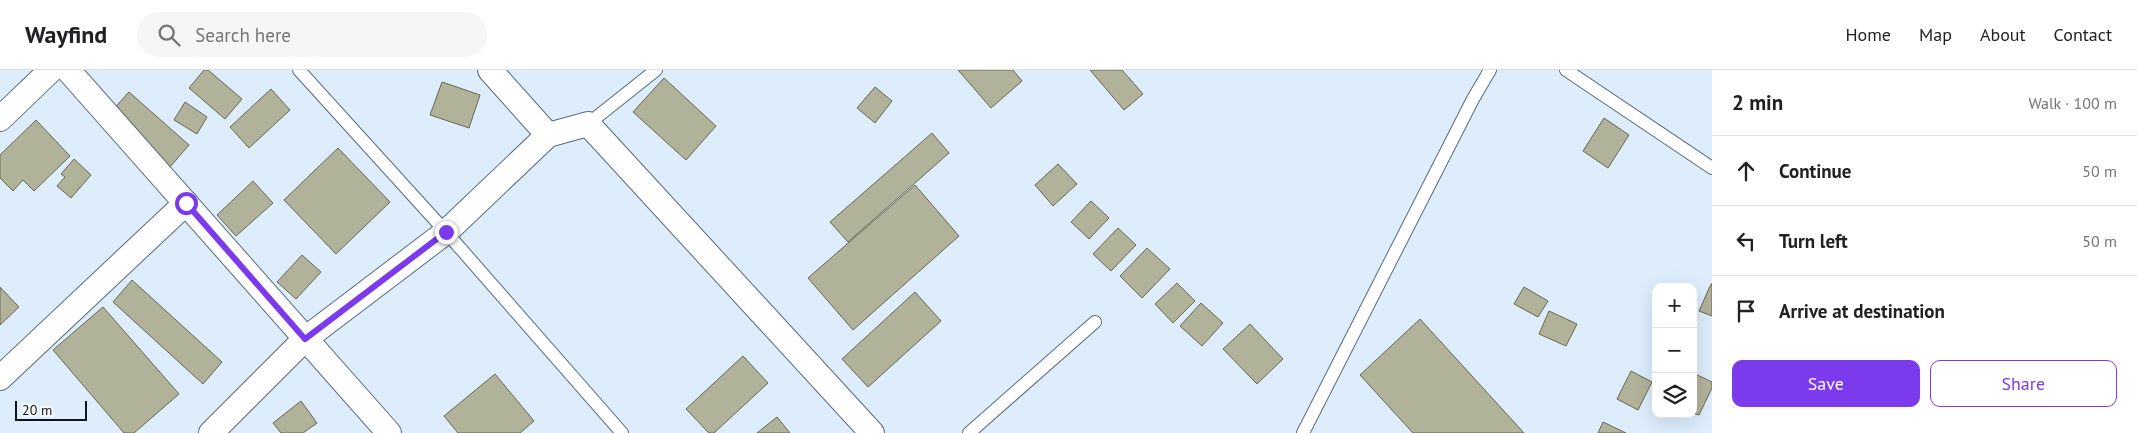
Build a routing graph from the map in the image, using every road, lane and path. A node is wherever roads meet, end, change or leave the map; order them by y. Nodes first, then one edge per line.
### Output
1 (51, 70) edge
2 (68, 70) edge
3 (299, 70) edge
4 (490, 70) edge
5 (656, 70) edge
6 (1490, 70) edge
7 (1566, 70) edge
8 (0, 119) edge
9 (588, 124) junction
10 (548, 135) junction
11 (1712, 168) edge
12 (186, 203) junction
13 (446, 232) junction
14 (1095, 322) dead end
15 (305, 339) junction
16 (0, 378) edge
17 (211, 433) edge
18 (389, 433) edge
19 (622, 433) edge
20 (872, 433) edge
21 (969, 433) edge
22 (1303, 433) edge

1 - 8 street
2 - 12 street
3 - 13 lane
4 - 10 street
5 - 9 lane
6 - 22 lane
7 - 11 lane
9 - 10 street
9 - 20 street
10 - 13 street
12 - 15 street
12 - 16 street
13 - 15 street
13 - 19 lane
14 - 21 lane
15 - 17 street
15 - 18 street

